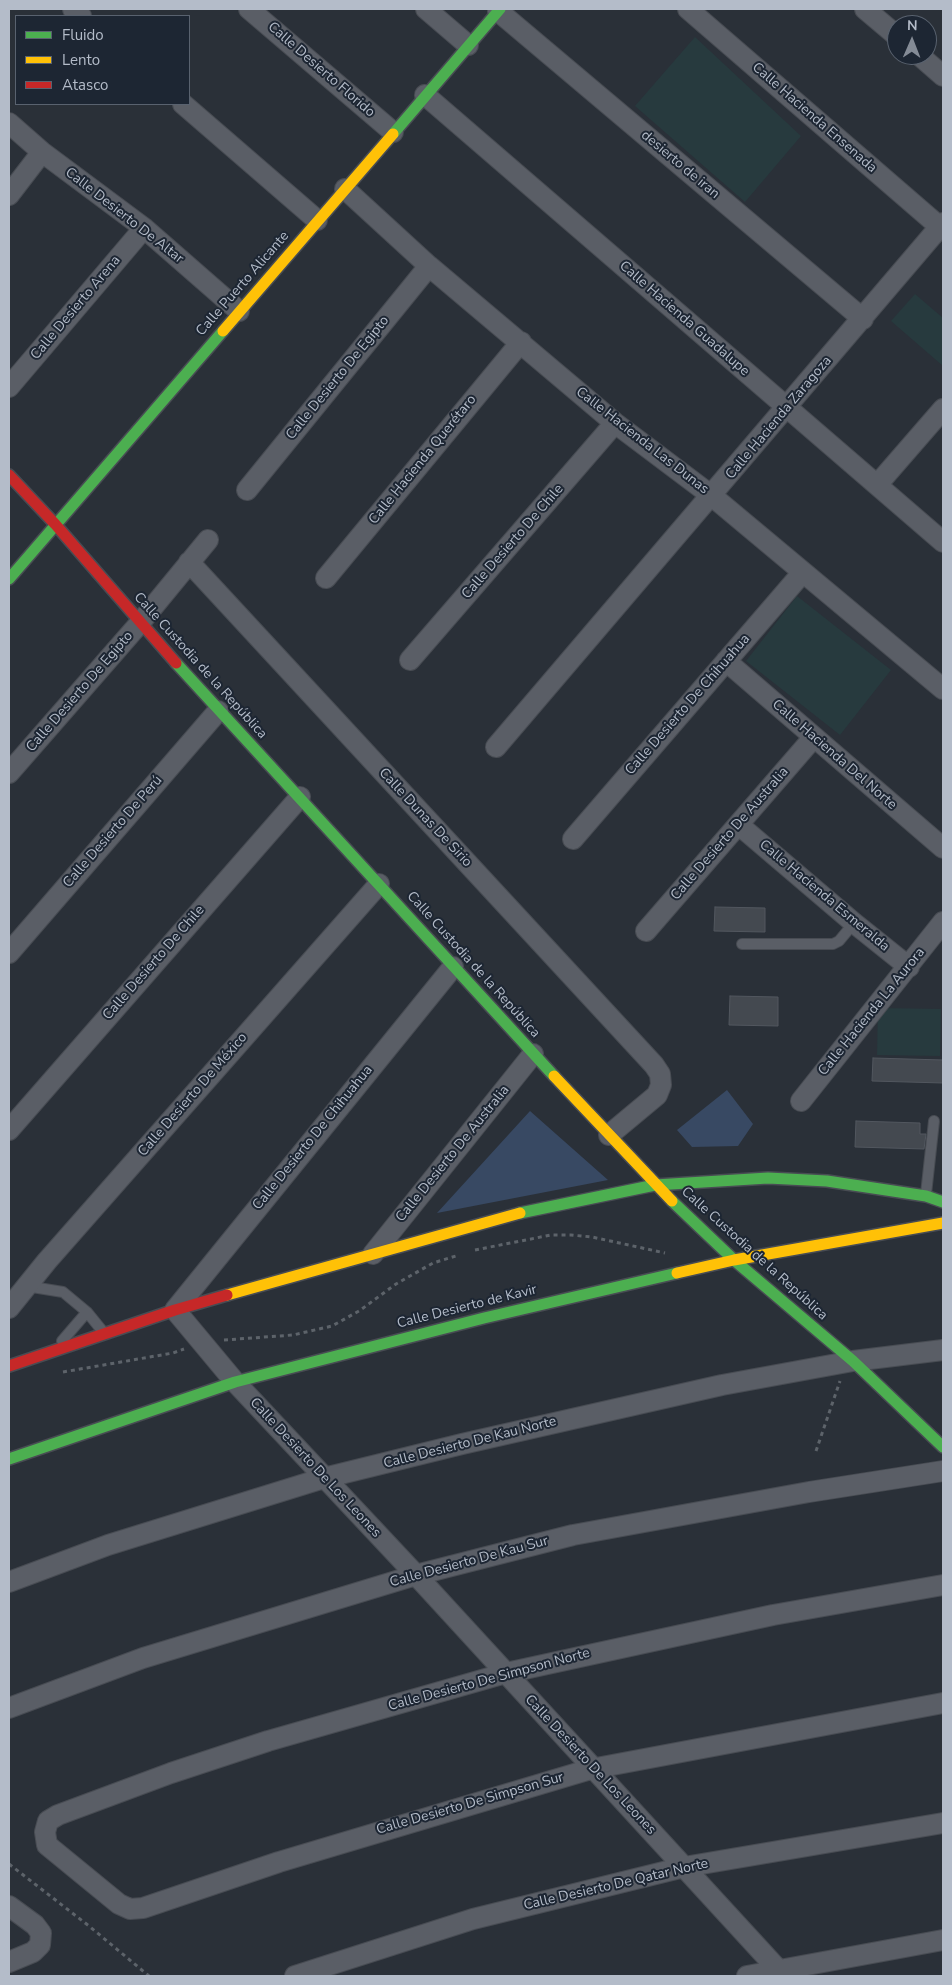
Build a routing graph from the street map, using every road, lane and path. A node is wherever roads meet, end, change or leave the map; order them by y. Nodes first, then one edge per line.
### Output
1 (250, 9) edge
2 (426, 9) edge
3 (688, 9) edge
4 (865, 9) edge
5 (499, 10) edge
6 (887, 28) edge
7 (468, 45) junction
8 (930, 65) edge
9 (943, 76) edge
10 (425, 95) junction
11 (184, 105) edge
12 (9, 123) edge
13 (393, 132) junction
14 (42, 152) junction
15 (345, 188) junction
16 (9, 195) edge
17 (317, 220) junction
18 (942, 225) edge
19 (144, 228) junction
20 (429, 266) junction
21 (239, 311) junction
22 (863, 318) junction
23 (521, 342) junction
24 (9, 388) edge
25 (787, 408) junction
26 (943, 409) edge
27 (615, 423) junction
28 (9, 475) edge
29 (877, 485) junction
30 (247, 490) dead end
31 (712, 496) junction
32 (55, 524) junction
33 (208, 540) dead end
34 (943, 542) edge
35 (189, 562) junction
36 (803, 572) junction
37 (9, 578) edge
38 (326, 578) dead end
39 (140, 624) junction
40 (410, 660) dead end
41 (726, 662) junction
42 (943, 689) edge
43 (218, 711) junction
44 (814, 737) junction
45 (496, 747) dead end
46 (9, 773) edge
47 (300, 797) junction
48 (739, 825) junction
49 (573, 839) dead end
50 (943, 848) edge
51 (379, 884) junction
52 (943, 922) edge
53 (854, 923) junction
54 (646, 932) dead end
55 (742, 944) dead end
56 (9, 953) edge
57 (453, 967) junction
58 (909, 967) junction
59 (533, 1054) junction
60 (801, 1101) dead end
61 (934, 1120) dead end
62 (9, 1130) edge
63 (608, 1135) junction
64 (655, 1185) junction
65 (943, 1202) edge
66 (925, 1211) junction
67 (943, 1223) edge
68 (469, 1252) dead end
69 (372, 1254) junction
70 (460, 1254) dead end
71 (670, 1254) dead end
72 (734, 1260) junction
73 (26, 1286) junction
74 (9, 1308) edge
75 (175, 1310) junction
76 (87, 1312) junction
77 (105, 1334) junction
78 (203, 1342) junction
79 (62, 1348) junction
80 (943, 1350) edge
81 (844, 1363) junction
82 (9, 1366) edge
83 (59, 1373) dead end
84 (235, 1382) junction
85 (943, 1447) edge
86 (816, 1451) dead end
87 (9, 1459) edge
88 (943, 1471) edge
89 (324, 1478) junction
90 (416, 1575) junction
91 (9, 1582) edge
92 (943, 1586) edge
93 (506, 1673) junction
94 (943, 1703) edge
95 (9, 1708) edge
96 (591, 1769) junction
97 (48, 1822) joint
98 (943, 1823) edge
99 (9, 1864) edge
100 (684, 1867) junction
101 (9, 1906) edge
102 (943, 1940) edge
103 (9, 1962) edge
104 (781, 1973) edge
105 (149, 1976) edge
106 (295, 1976) edge
107 (747, 1976) edge

1 - 13 street, Calle Desierto Florido
2 - 7 street
3 - 18 street, Calle Hacienda Ensenada
4 - 6 street
5 - 7 street, Calle Puerto Alicante
5 - 22 street, desierto de iran
7 - 10 street, Calle Puerto Alicante
8 - 9 street
10 - 13 street, Calle Puerto Alicante
10 - 25 street, Calle Hacienda Guadalupe
11 - 17 street
12 - 14 street, Calle Desierto De Altar
13 - 15 street, Calle Puerto Alicante
14 - 16 street
14 - 19 street, Calle Desierto De Altar
15 - 17 street, Calle Puerto Alicante
15 - 20 street, Calle Hacienda Las Dunas
17 - 21 street, Calle Puerto Alicante
18 - 22 street, Calle Hacienda Zaragoza
19 - 21 street, Calle Desierto De Altar
19 - 24 street, Calle Desierto Arena
20 - 23 street, Calle Hacienda Las Dunas
20 - 30 street, Calle Desierto De Egipto
21 - 32 street, Calle Puerto Alicante
22 - 25 street, Calle Hacienda Zaragoza
23 - 27 street, Calle Hacienda Las Dunas
23 - 38 street, Calle Hacienda Querétaro
25 - 29 street, Calle Hacienda Guadalupe
25 - 31 street, Calle Hacienda Zaragoza
26 - 29 street
27 - 31 street, Calle Hacienda Las Dunas
27 - 40 street, Calle Desierto De Chile
28 - 32 street, Calle Custodia de la República
29 - 34 street, Calle Hacienda Guadalupe
31 - 36 street, Calle Hacienda Las Dunas
31 - 45 street, Calle Hacienda Zaragoza
32 - 37 street, Calle Puerto Alicante
32 - 39 street, Calle Custodia de la República
33 - 35 street, Calle Desierto De Egipto
35 - 39 street, Calle Desierto De Egipto
35 - 63 street, Calle Dunas De Sirio
36 - 41 street, Calle Desierto De Chihuahua
36 - 42 street, Calle Hacienda Las Dunas
39 - 43 street, Calle Custodia de la República
39 - 46 street, Calle Desierto De Egipto
41 - 44 street, Calle Hacienda Del Norte
41 - 49 street, Calle Desierto De Chihuahua
43 - 47 street, Calle Custodia de la República
43 - 56 street, Calle Desierto De Perú
44 - 48 street, Calle Desierto De Australia
44 - 50 street, Calle Hacienda Del Norte
47 - 51 street, Calle Custodia de la República
47 - 62 street, Calle Desierto De Chile
48 - 53 street, Calle Hacienda Esmeralda
48 - 54 street, Calle Desierto De Australia
51 - 57 street, Calle Custodia de la República
51 - 73 street, Calle Desierto De México
52 - 58 street, Calle Hacienda La Aurora
53 - 55 lane
53 - 58 street, Calle Hacienda Esmeralda
57 - 59 street, Calle Custodia de la República
57 - 75 street, Calle Desierto De Chihuahua
58 - 60 street, Calle Hacienda La Aurora
59 - 63 street, Calle Custodia de la República
59 - 69 street, Calle Desierto De Australia
61 - 66 lane
63 - 64 street, Calle Custodia de la República
64 - 66 street, Calle Desierto de Kavir
64 - 69 street, Calle Desierto de Kavir
64 - 72 street, Calle Custodia de la República
65 - 66 street, Calle Desierto de Kavir
66 - 67 street, Calle Desierto de Kavir
66 - 72 street, Calle Desierto de Kavir
68 - 71 path
69 - 75 street, Calle Desierto de Kavir
70 - 78 path
72 - 81 street, Calle Custodia de la República
72 - 84 street, Calle Desierto de Kavir
73 - 74 street, Calle Desierto De México
73 - 76 lane
75 - 77 street, Calle Desierto de Kavir
75 - 78 street, Calle Desierto De Los Leones
76 - 77 lane
76 - 79 lane
77 - 79 street, Calle Desierto de Kavir
78 - 83 path
78 - 84 street, Calle Desierto De Los Leones
79 - 82 street, Calle Desierto de Kavir
80 - 81 street, Calle Desierto De Kau Norte
81 - 85 street, Calle Custodia de la República
81 - 86 path
81 - 89 street, Calle Desierto De Kau Norte
84 - 87 street, Calle Desierto de Kavir
84 - 89 street, Calle Desierto De Los Leones
88 - 90 street, Calle Desierto De Kau Sur
89 - 90 street, Calle Desierto De Los Leones
89 - 91 street, Calle Desierto De Kau Norte
90 - 93 street, Calle Desierto De Los Leones
90 - 95 street, Calle Desierto De Kau Sur
92 - 93 street, Calle Desierto De Simpson Norte
93 - 96 street, Calle Desierto De Los Leones
93 - 97 street, Calle Desierto De Simpson Norte
94 - 96 street, Calle Desierto De Simpson Sur
96 - 97 street, Calle Desierto De Simpson Sur
96 - 100 street, Calle Desierto De Los Leones
98 - 100 street, Calle Desierto De Qatar Norte
99 - 105 path
100 - 104 street, Calle Desierto De Los Leones
100 - 106 street, Calle Desierto De Qatar Norte
101 - 103 street
102 - 104 street
104 - 107 street

